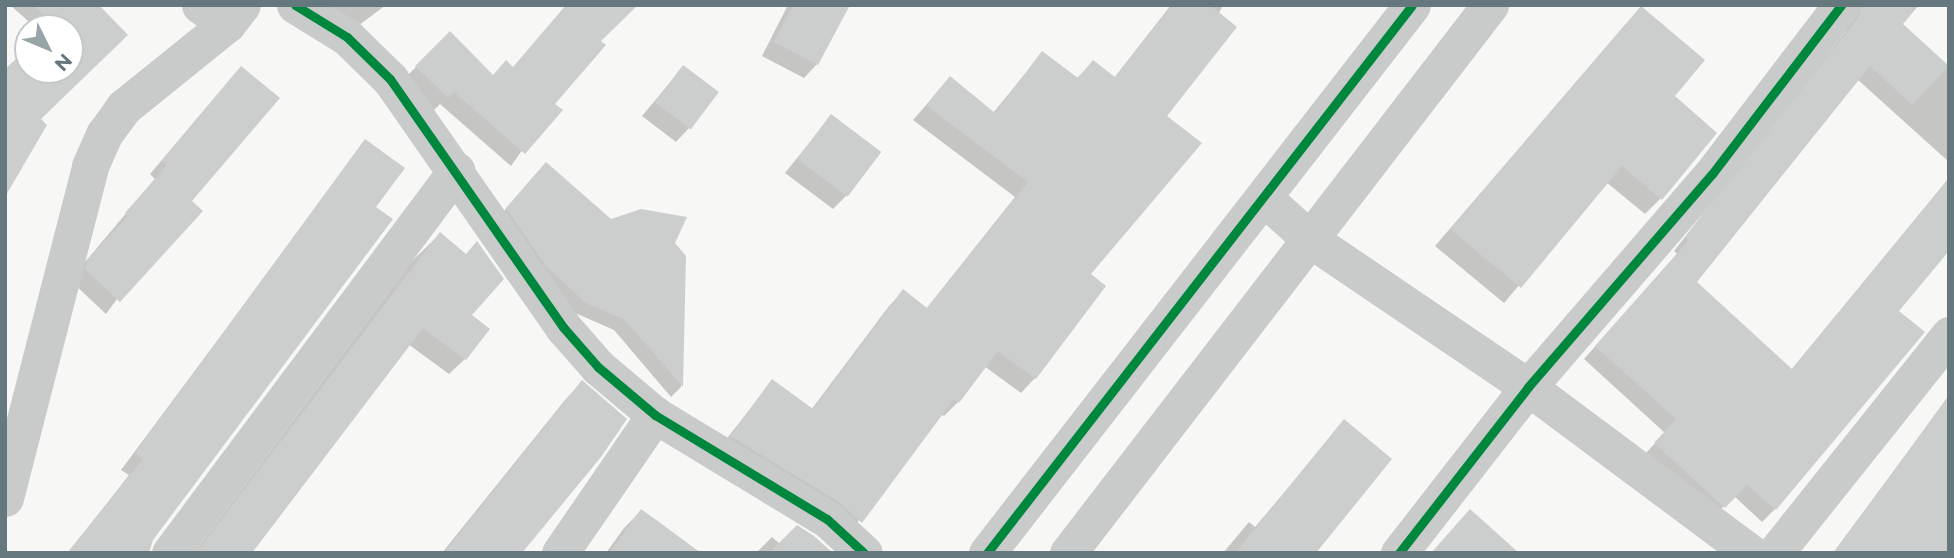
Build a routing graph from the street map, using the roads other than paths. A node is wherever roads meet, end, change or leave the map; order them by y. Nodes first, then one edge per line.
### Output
1 (295, 5) edge
2 (1412, 5) edge
3 (1490, 5) edge
4 (1841, 5) edge
5 (223, 12) edge
6 (456, 170) junction
7 (1264, 198) junction
8 (1311, 240) junction
9 (1949, 335) edge
10 (1528, 387) junction
11 (655, 415) junction
12 (5, 498) edge
13 (170, 553) edge
14 (560, 553) edge
15 (864, 553) edge
16 (987, 553) edge
17 (1068, 553) edge
18 (1399, 553) edge
19 (1751, 553) edge
20 (1775, 553) edge

1 - 6 street
2 - 7 street
3 - 8 street
4 - 10 street
5 - 12 street
6 - 11 street
6 - 13 street
7 - 8 street
7 - 16 street
8 - 10 street
8 - 17 street
9 - 20 street
10 - 18 street
10 - 19 street
11 - 14 street
11 - 15 street

